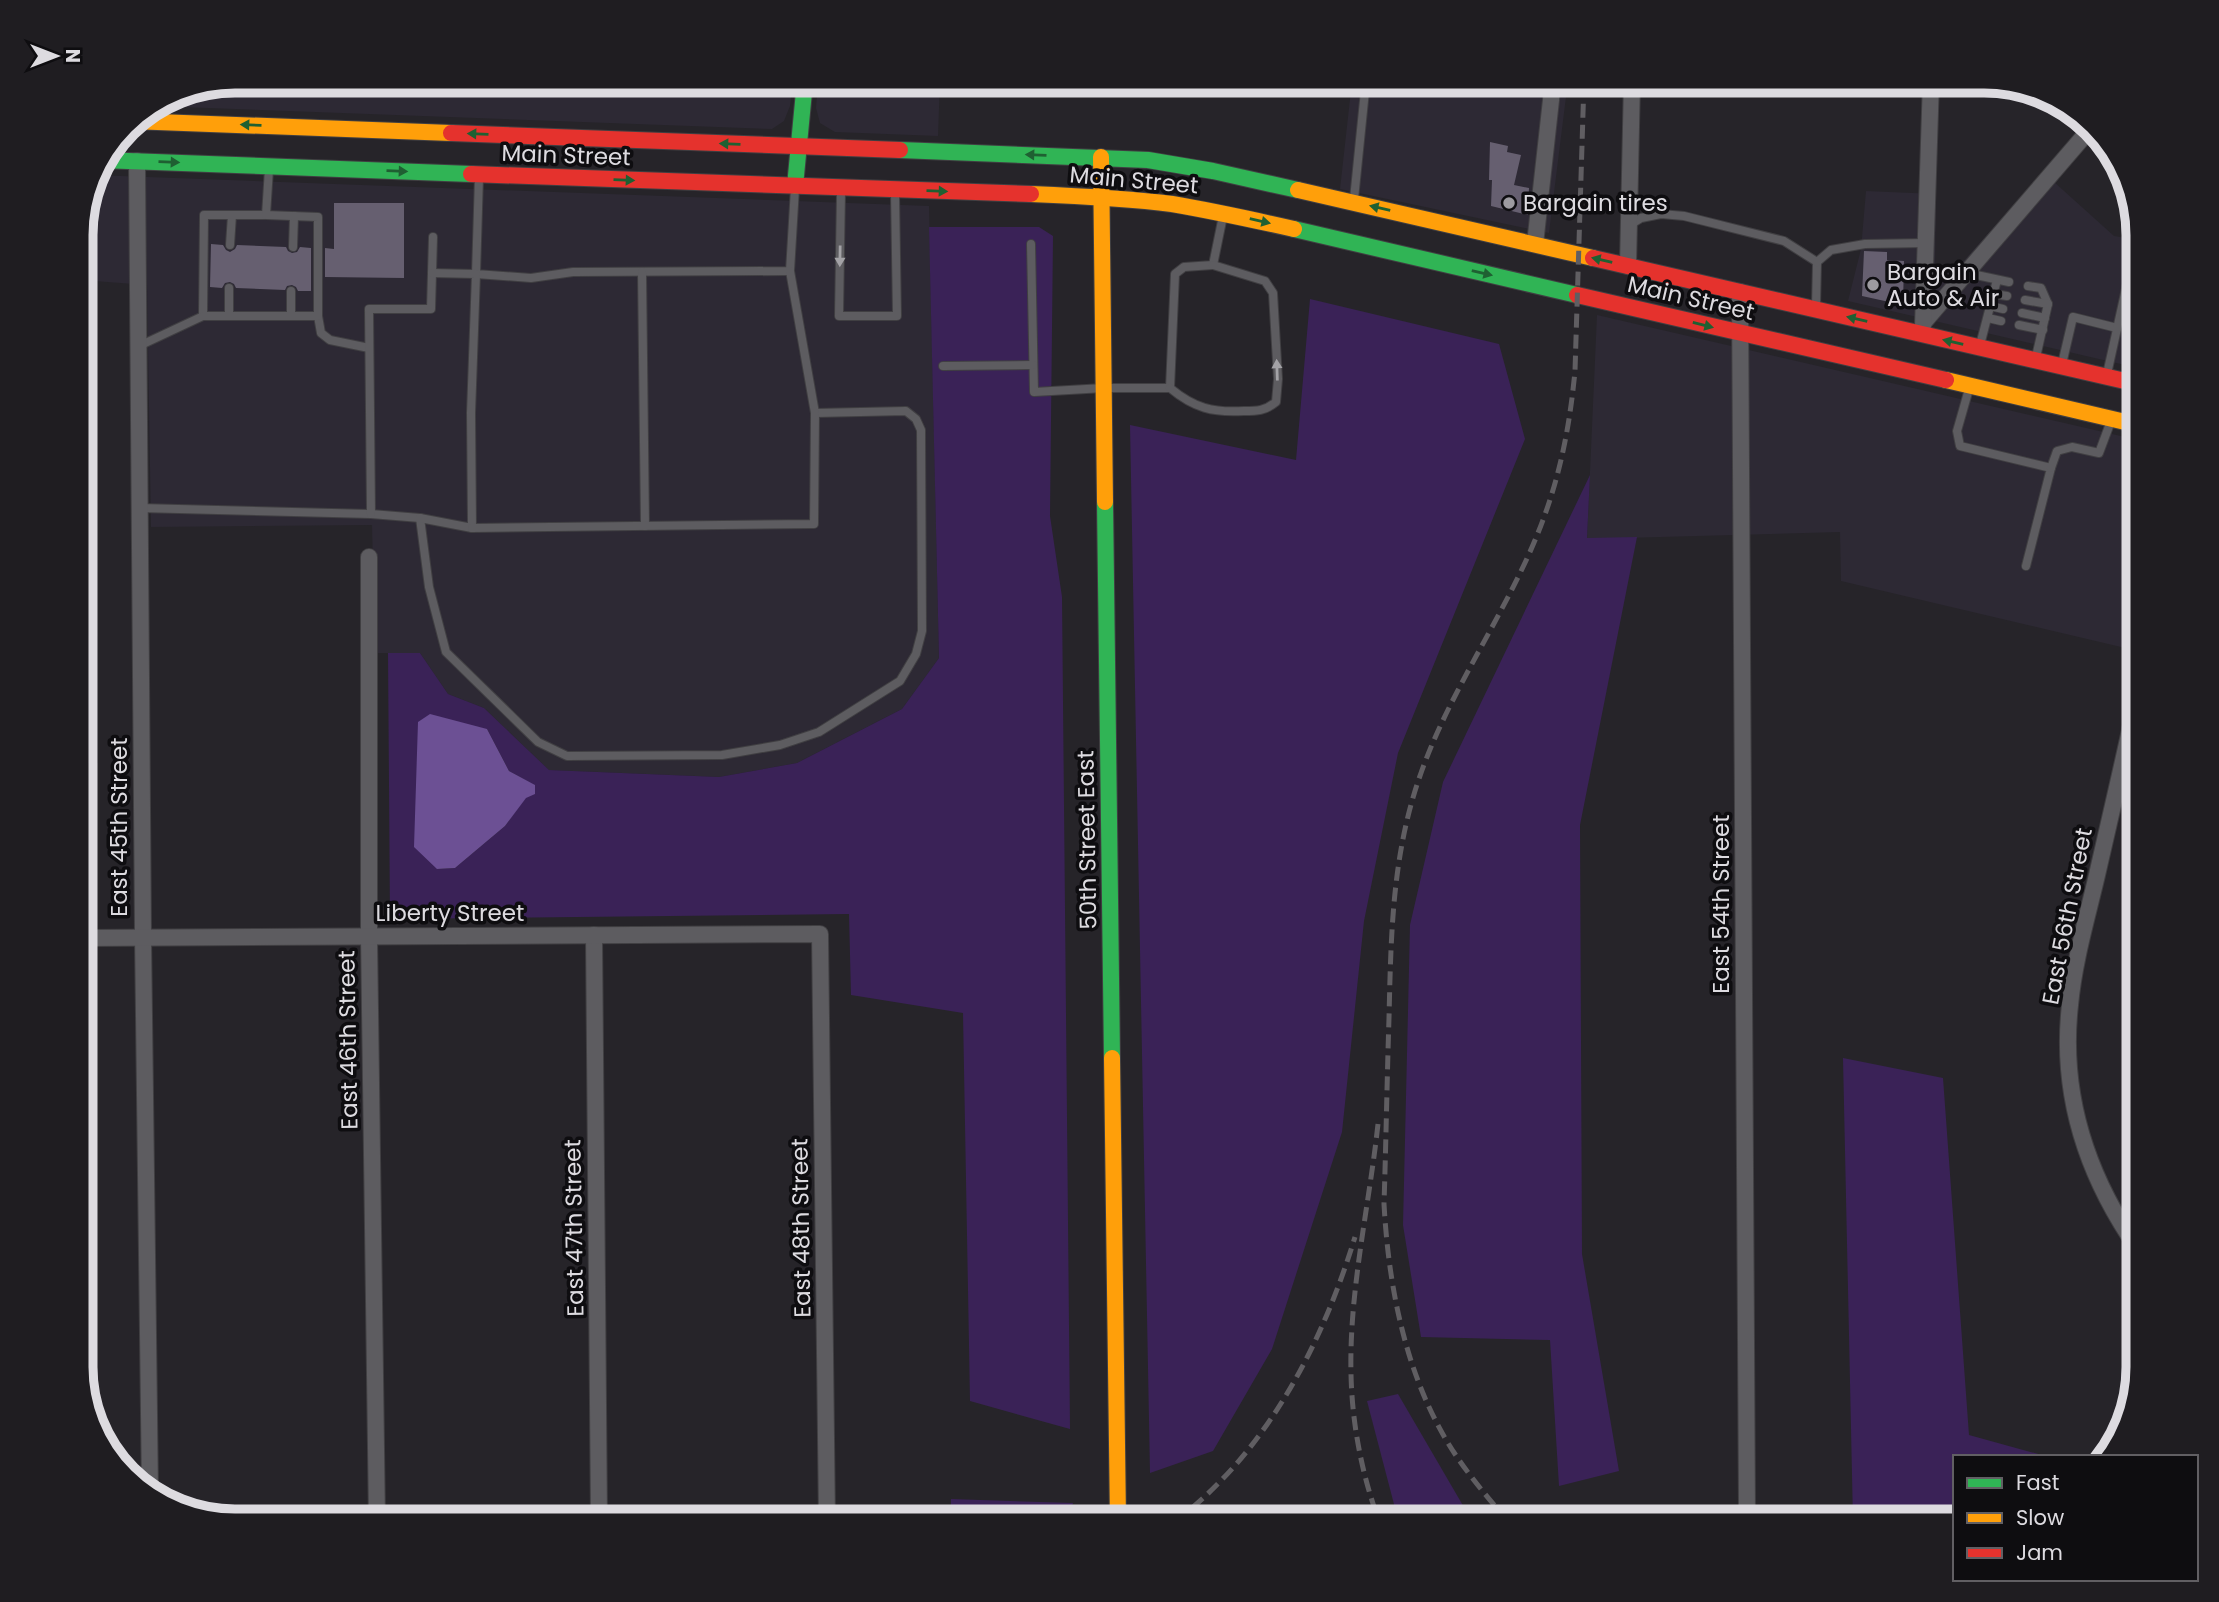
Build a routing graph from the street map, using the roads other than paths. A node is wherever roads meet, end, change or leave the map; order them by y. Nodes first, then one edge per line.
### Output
1 (804, 93) edge
2 (1365, 93) edge
3 (1551, 93) edge
4 (1632, 93) edge
5 (1931, 93) edge
6 (152, 120) edge
7 (2085, 135) edge
8 (798, 146) junction
9 (1101, 157) junction
10 (114, 160) edge
11 (137, 161) junction
12 (269, 166) junction
13 (479, 174) junction
14 (795, 186) junction
15 (841, 188) junction
16 (895, 190) junction
17 (1102, 197) junction
18 (1353, 202) junction
19 (1224, 213) junction
20 (232, 215) junction
21 (266, 215) junction
22 (294, 216) junction
23 (1629, 226) junction
24 (433, 237) dead end
25 (1926, 243) junction
26 (1031, 244) dead end
27 (1535, 244) junction
28 (230, 245) dead end
29 (293, 247) dead end
30 (1817, 262) junction
31 (1213, 265) junction
32 (1628, 266) junction
33 (790, 271) junction
34 (642, 272) junction
35 (432, 273) junction
36 (1967, 273) junction
37 (476, 274) junction
38 (1997, 280) junction
39 (2009, 282) dead end
40 (2028, 286) dead end
41 (229, 288) dead end
42 (2126, 290) edge
43 (291, 291) dead end
44 (1740, 292) junction
45 (1994, 294) junction
46 (2007, 296) dead end
47 (2025, 300) dead end
48 (2048, 304) junction
49 (1990, 306) junction
50 (2003, 309) dead end
51 (1816, 310) junction
52 (2022, 313) dead end
53 (203, 316) junction
54 (229, 316) junction
55 (291, 316) junction
56 (318, 316) junction
57 (1988, 317) junction
58 (2045, 318) junction
59 (2001, 321) dead end
60 (2019, 325) dead end
61 (2118, 328) junction
62 (1923, 329) junction
63 (2043, 330) junction
64 (1741, 334) junction
65 (138, 347) junction
66 (369, 348) junction
67 (1980, 348) junction
68 (2035, 360) junction
69 (1033, 365) junction
70 (943, 366) dead end
71 (2062, 367) junction
72 (2106, 377) junction
73 (2126, 381) edge
74 (1970, 386) junction
75 (1104, 388) junction
76 (1170, 388) junction
77 (815, 413) junction
78 (2112, 419) junction
79 (2126, 422) edge
80 (2052, 468) junction
81 (140, 508) junction
82 (371, 514) junction
83 (420, 518) junction
84 (645, 527) junction
85 (472, 528) junction
86 (369, 557) dead end
87 (2026, 566) dead end
88 (2126, 746) edge
89 (820, 934) joint
90 (594, 935) junction
91 (143, 936) junction
92 (369, 936) junction
93 (93, 938) edge
94 (2126, 1231) edge
95 (150, 1481) edge
96 (377, 1509) edge
97 (600, 1509) edge
98 (827, 1509) edge
99 (1118, 1509) edge
100 (1747, 1509) edge

1 - 8 main road
2 - 18 lane
3 - 27 street
4 - 23 street
5 - 25 street
8 -> 6 main road, Main Street
7 - 36 street
9 -> 8 main road, Main Street
8 - 14 main road
9 - 17 main road, 50th Street East
9 - 18 main road, Main Street
10 - 11 main road, Main Street
11 -> 12 main road, Main Street
11 - 65 street, East 45th Street
12 -> 13 main road, Main Street
12 - 21 lane
13 -> 14 main road, Main Street
13 - 37 lane
14 - 15 main road, Main Street
14 - 33 lane
15 - 16 main road, Main Street
15 -> 16 lane
16 -> 17 main road, Main Street
17 - 19 main road, Main Street
17 - 75 main road, 50th Street East
27 -> 18 main road, Main Street
19 - 31 lane
19 -> 64 main road, Main Street
20 - 21 lane
20 - 28 lane
20 - 53 lane
21 - 22 lane
22 - 29 lane
22 - 56 lane
23 - 30 lane
23 - 32 street
24 - 35 lane
25 - 30 lane
25 - 62 street
26 - 69 lane
32 -> 27 main road, Main Street
30 - 51 lane
31 - 76 lane
76 -> 31 lane
32 - 44 main road, Main Street
33 - 34 lane
33 - 77 lane
34 - 37 lane
34 - 84 lane
35 - 37 lane
35 - 66 lane
36 - 38 lane
36 - 62 street
37 - 85 lane
38 - 39 lane
38 - 45 lane
40 - 48 lane
41 - 54 lane
42 - 61 lane
43 - 55 lane
44 - 51 main road, Main Street
44 - 64 street, East 54th Street
45 - 46 lane
45 - 49 lane
47 - 48 lane
48 - 58 lane
49 - 50 lane
49 - 57 lane
62 -> 51 main road, Main Street
52 - 58 lane
53 - 54 lane
53 - 65 lane
54 - 55 lane
55 - 56 lane
56 - 66 lane
57 - 59 lane
57 - 67 lane
58 - 63 lane
60 - 63 lane
61 - 71 lane
61 - 72 lane
67 -> 62 main road, Main Street
63 - 68 lane
64 - 74 main road, Main Street
64 - 100 street, East 54th Street
65 - 81 street, East 45th Street
66 - 82 lane
67 - 68 main road, Main Street
68 - 71 main road, Main Street
69 - 70 lane
69 - 75 lane
71 - 72 main road, Main Street
72 - 73 main road, Main Street
74 - 78 main road, Main Street
74 - 80 lane
75 - 76 lane
75 - 99 main road, 50th Street East
77 - 83 lane
77 - 84 lane
78 - 79 main road, Main Street
78 - 80 lane
80 - 87 lane
81 - 82 lane
81 - 91 street, East 45th Street
82 - 83 lane
83 - 85 lane
84 - 85 lane
86 - 92 street, East 46th Street
88 - 94 street, East 56th Street
89 - 90 street, Liberty Street
89 - 98 street, East 48th Street
90 - 92 street, Liberty Street
90 - 97 street, East 47th Street
91 - 92 street, Liberty Street
91 - 93 street, Liberty Street
91 - 95 street, East 45th Street
92 - 96 street, East 46th Street

